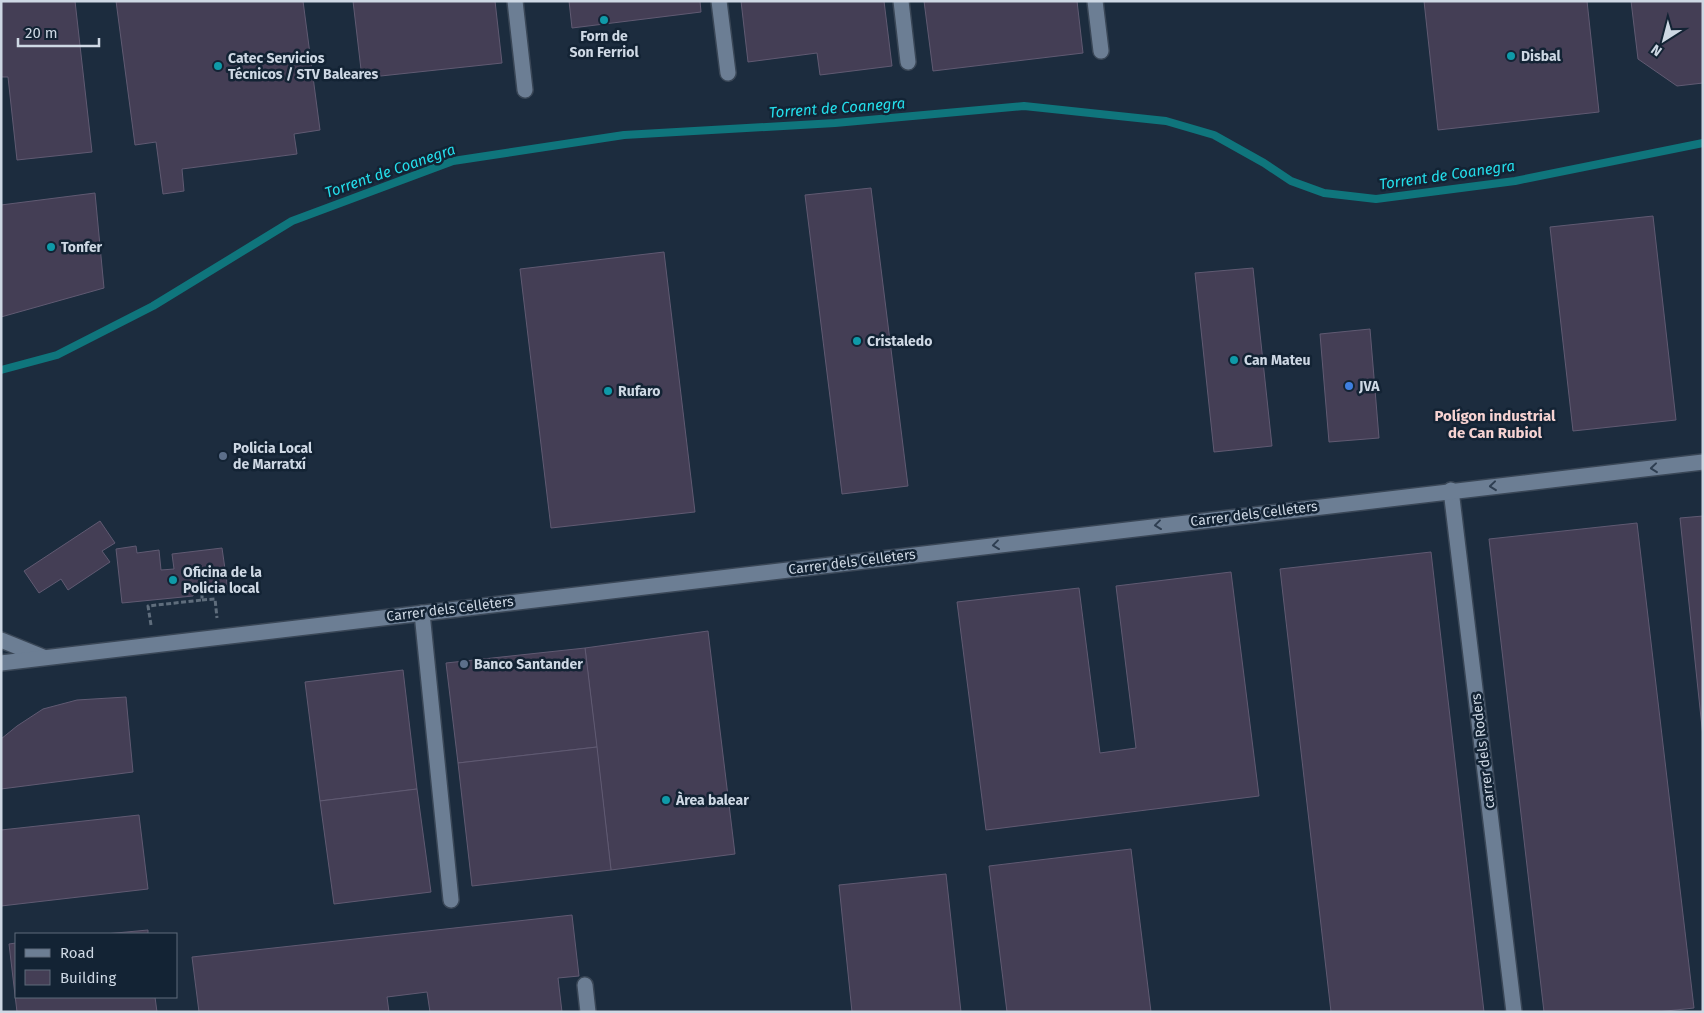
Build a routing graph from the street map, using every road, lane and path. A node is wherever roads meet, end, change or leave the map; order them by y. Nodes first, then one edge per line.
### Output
1 (515, 1) edge
2 (719, 1) edge
3 (901, 1) edge
4 (1095, 1) edge
5 (1101, 51) dead end
6 (908, 62) dead end
7 (728, 73) dead end
8 (525, 90) dead end
9 (1703, 462) edge
10 (1451, 490) junction
11 (202, 592) dead end
12 (202, 600) junction
13 (422, 613) junction
14 (219, 637) junction
15 (1, 640) edge
16 (154, 645) junction
17 (44, 658) junction
18 (1, 663) edge
19 (451, 900) dead end
20 (585, 985) dead end
21 (588, 1012) edge
22 (1514, 1012) edge

1 - 8 street
2 - 7 street
3 - 6 street
4 - 5 street
9 -> 10 street, Carrer dels Celleters
10 -> 13 street, Carrer dels Celleters
10 - 22 street, carrer dels Roders
11 - 12 path
12 - 14 path
12 - 16 path
13 - 14 street, Carrer dels Celleters
13 - 19 street
14 - 16 street, Carrer dels Celleters
15 - 17 street
16 - 17 street, Carrer dels Celleters
17 - 18 street, Carrer dels Celleters
20 - 21 street

